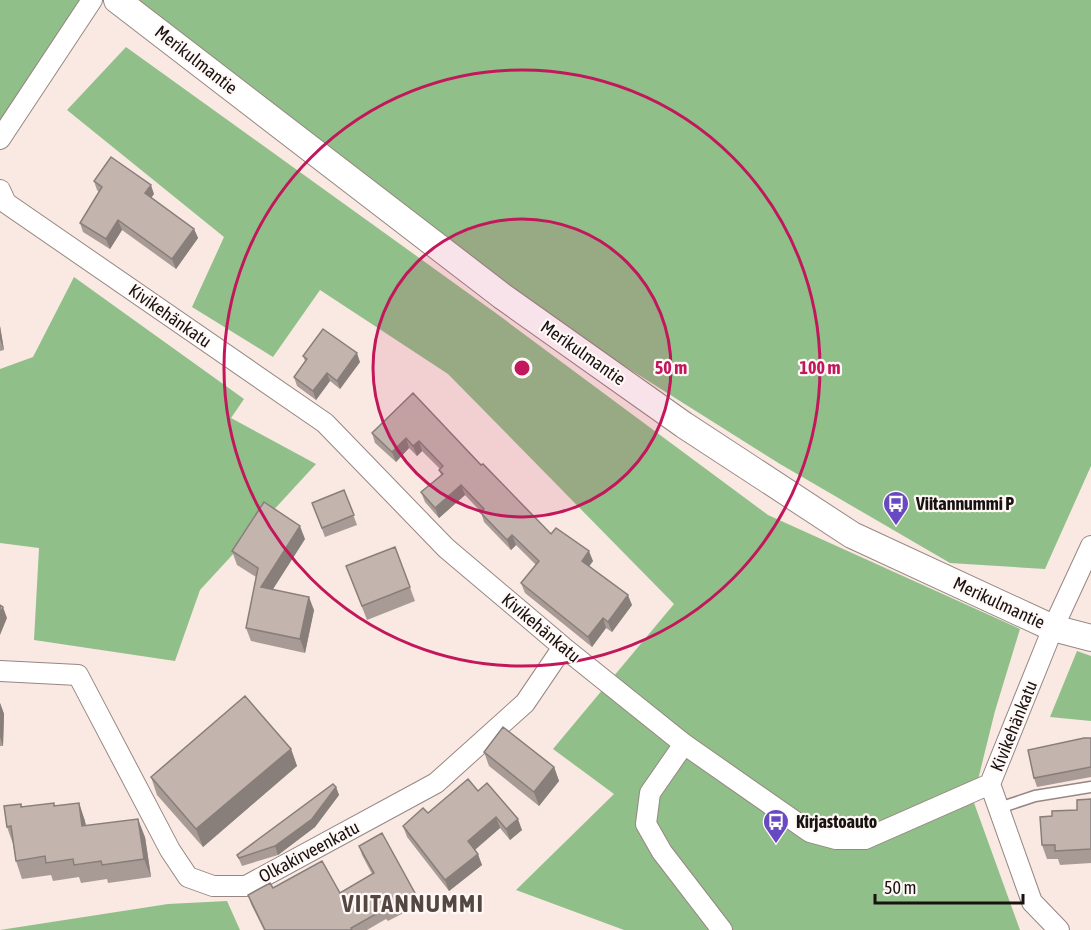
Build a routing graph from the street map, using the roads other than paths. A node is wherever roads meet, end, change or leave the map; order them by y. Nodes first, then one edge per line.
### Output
1 (92, 0) edge
2 (117, 0) edge
3 (0, 139) edge
4 (2, 201) edge
5 (1091, 546) edge
6 (1053, 628) junction
7 (1091, 638) edge
8 (563, 647) junction
9 (0, 671) edge
10 (684, 744) junction
11 (990, 784) junction
12 (1091, 787) edge
13 (999, 808) junction
14 (722, 930) edge
15 (1059, 930) edge

1 - 3 street
2 - 6 street, Merikulmantie
4 - 8 street, Kivikehänkatu
5 - 6 street, Kivikehänkatu
6 - 7 street, Merikulmantie
6 - 11 street, Kivikehänkatu
8 - 9 street, Olkakirveenkatu
8 - 10 street, Kivikehänkatu
10 - 11 street, Kivikehänkatu
10 - 14 street
11 - 13 street
12 - 13 lane
13 - 15 street

